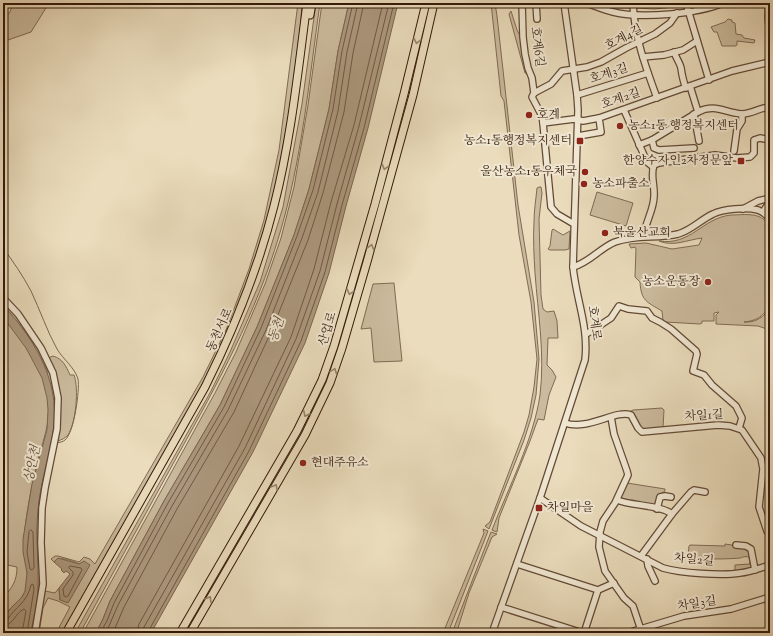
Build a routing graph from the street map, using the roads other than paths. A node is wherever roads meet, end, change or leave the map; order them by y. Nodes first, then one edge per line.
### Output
1 (307, 3) edge
2 (312, 3) edge
3 (426, 3) edge
4 (434, 3) edge
5 (522, 3) edge
6 (536, 3) edge
7 (564, 3) edge
8 (586, 3) edge
9 (686, 3) edge
10 (723, 3) edge
11 (634, 4) edge
12 (769, 4) edge
13 (688, 11) junction
14 (677, 13) junction
15 (633, 14) junction
16 (537, 19) dead end
17 (770, 27) edge
18 (698, 41) junction
19 (639, 42) junction
20 (674, 52) junction
21 (643, 57) junction
22 (770, 62) edge
23 (573, 69) junction
24 (648, 73) junction
25 (710, 80) junction
26 (688, 87) junction
27 (534, 93) junction
28 (577, 95) junction
29 (656, 98) junction
30 (770, 107) edge
31 (624, 110) junction
32 (696, 113) junction
33 (742, 114) junction
34 (599, 118) junction
35 (578, 120) junction
36 (543, 123) junction
37 (578, 136) junction
38 (652, 140) junction
39 (770, 140) edge
40 (699, 141) dead end
41 (640, 145) junction
42 (694, 148) dead end
43 (734, 151) dead end
44 (653, 167) junction
45 (770, 198) edge
46 (770, 201) edge
47 (741, 210) junction
48 (763, 212) junction
49 (770, 219) edge
50 (574, 224) junction
51 (644, 236) junction
52 (574, 267) junction
53 (3, 298) edge
54 (586, 334) junction
55 (611, 417) junction
56 (565, 423) junction
57 (739, 428) junction
58 (705, 492) dead end
59 (671, 497) dead end
60 (540, 498) junction
61 (617, 500) junction
62 (657, 509) junction
63 (672, 514) junction
64 (770, 535) edge
65 (600, 536) junction
66 (736, 545) dead end
67 (644, 558) junction
68 (517, 564) junction
69 (770, 565) edge
70 (755, 570) junction
71 (655, 581) dead end
72 (614, 583) junction
73 (598, 590) junction
74 (770, 597) edge
75 (501, 607) junction
76 (641, 631) edge
77 (35, 633) edge
78 (66, 633) edge
79 (71, 633) edge
80 (180, 633) edge
81 (190, 633) edge
82 (492, 633) edge
83 (584, 633) edge
84 (627, 633) edge

1 - 78 main road, 동천서로
2 - 79 main road, 동천서로
3 -> 80 main road, 산업로
81 -> 4 main road, 산업로
5 - 27 street, 호계6길
6 - 16 street, 호계6길
7 - 23 street, 호계로
8 - 15 street
9 - 13 street
10 - 13 street
11 - 15 street, 호계3길
12 - 17 street
13 - 14 street
13 - 18 street
14 - 15 street
14 - 19 street, 호계4길
15 - 19 street, 호계3길
18 - 20 street, 호계3길
18 - 25 street
19 - 21 street, 호계3길
19 - 23 street, 호계4길
20 - 21 street, 호계3길
20 - 26 street
21 - 24 street, 호계3길
22 - 25 street, 호계2길
23 - 27 street, 호계6길
23 - 28 street, 호계로
24 - 28 street, 호계3길
24 - 29 street, 호계3길
25 - 26 street, 호계2길
26 - 29 street, 호계2길
26 - 32 street
27 - 36 street, 호계6길
28 - 35 street, 호계로
29 - 31 street, 호계2길
30 - 33 street
31 - 34 street, 호계2길
31 - 41 street
32 - 33 street
32 - 38 street
32 - 40 street
33 - 43 street
34 - 35 street
34 - 37 street, 호계2길
35 - 36 street
35 - 37 street, 호계로
36 - 50 street, 호계6길
37 - 50 street, 호계로
38 - 41 street
38 - 42 street
39 - 44 street
41 - 44 street
44 - 51 street
45 - 47 street
46 - 48 street
47 - 48 street
47 - 51 street
48 - 49 street
50 - 52 street, 호계로
51 - 52 street
52 - 54 street, 호계로
53 - 77 street
54 - 56 street, 호계로
54 - 57 street
55 - 56 street, 차일1길
55 - 57 street, 차일1길
55 - 61 street
56 - 60 street, 호계로
57 - 64 street, 차일1길
58 - 63 street
59 - 62 street
60 - 65 street, 차일2길
60 - 68 street, 호계로
61 - 62 street
61 - 65 street
62 - 63 street
63 - 67 street
65 - 67 street, 차일2길
65 - 72 street
66 - 70 street
67 - 70 street, 차일2길
67 - 71 street
68 - 73 street
68 - 75 street, 호계로
69 - 70 street, 차일2길
72 - 73 street
72 - 76 street
73 - 83 street
74 - 76 street, 차일3길
75 - 82 street, 호계로
75 - 83 street
76 - 84 street, 차일3길

